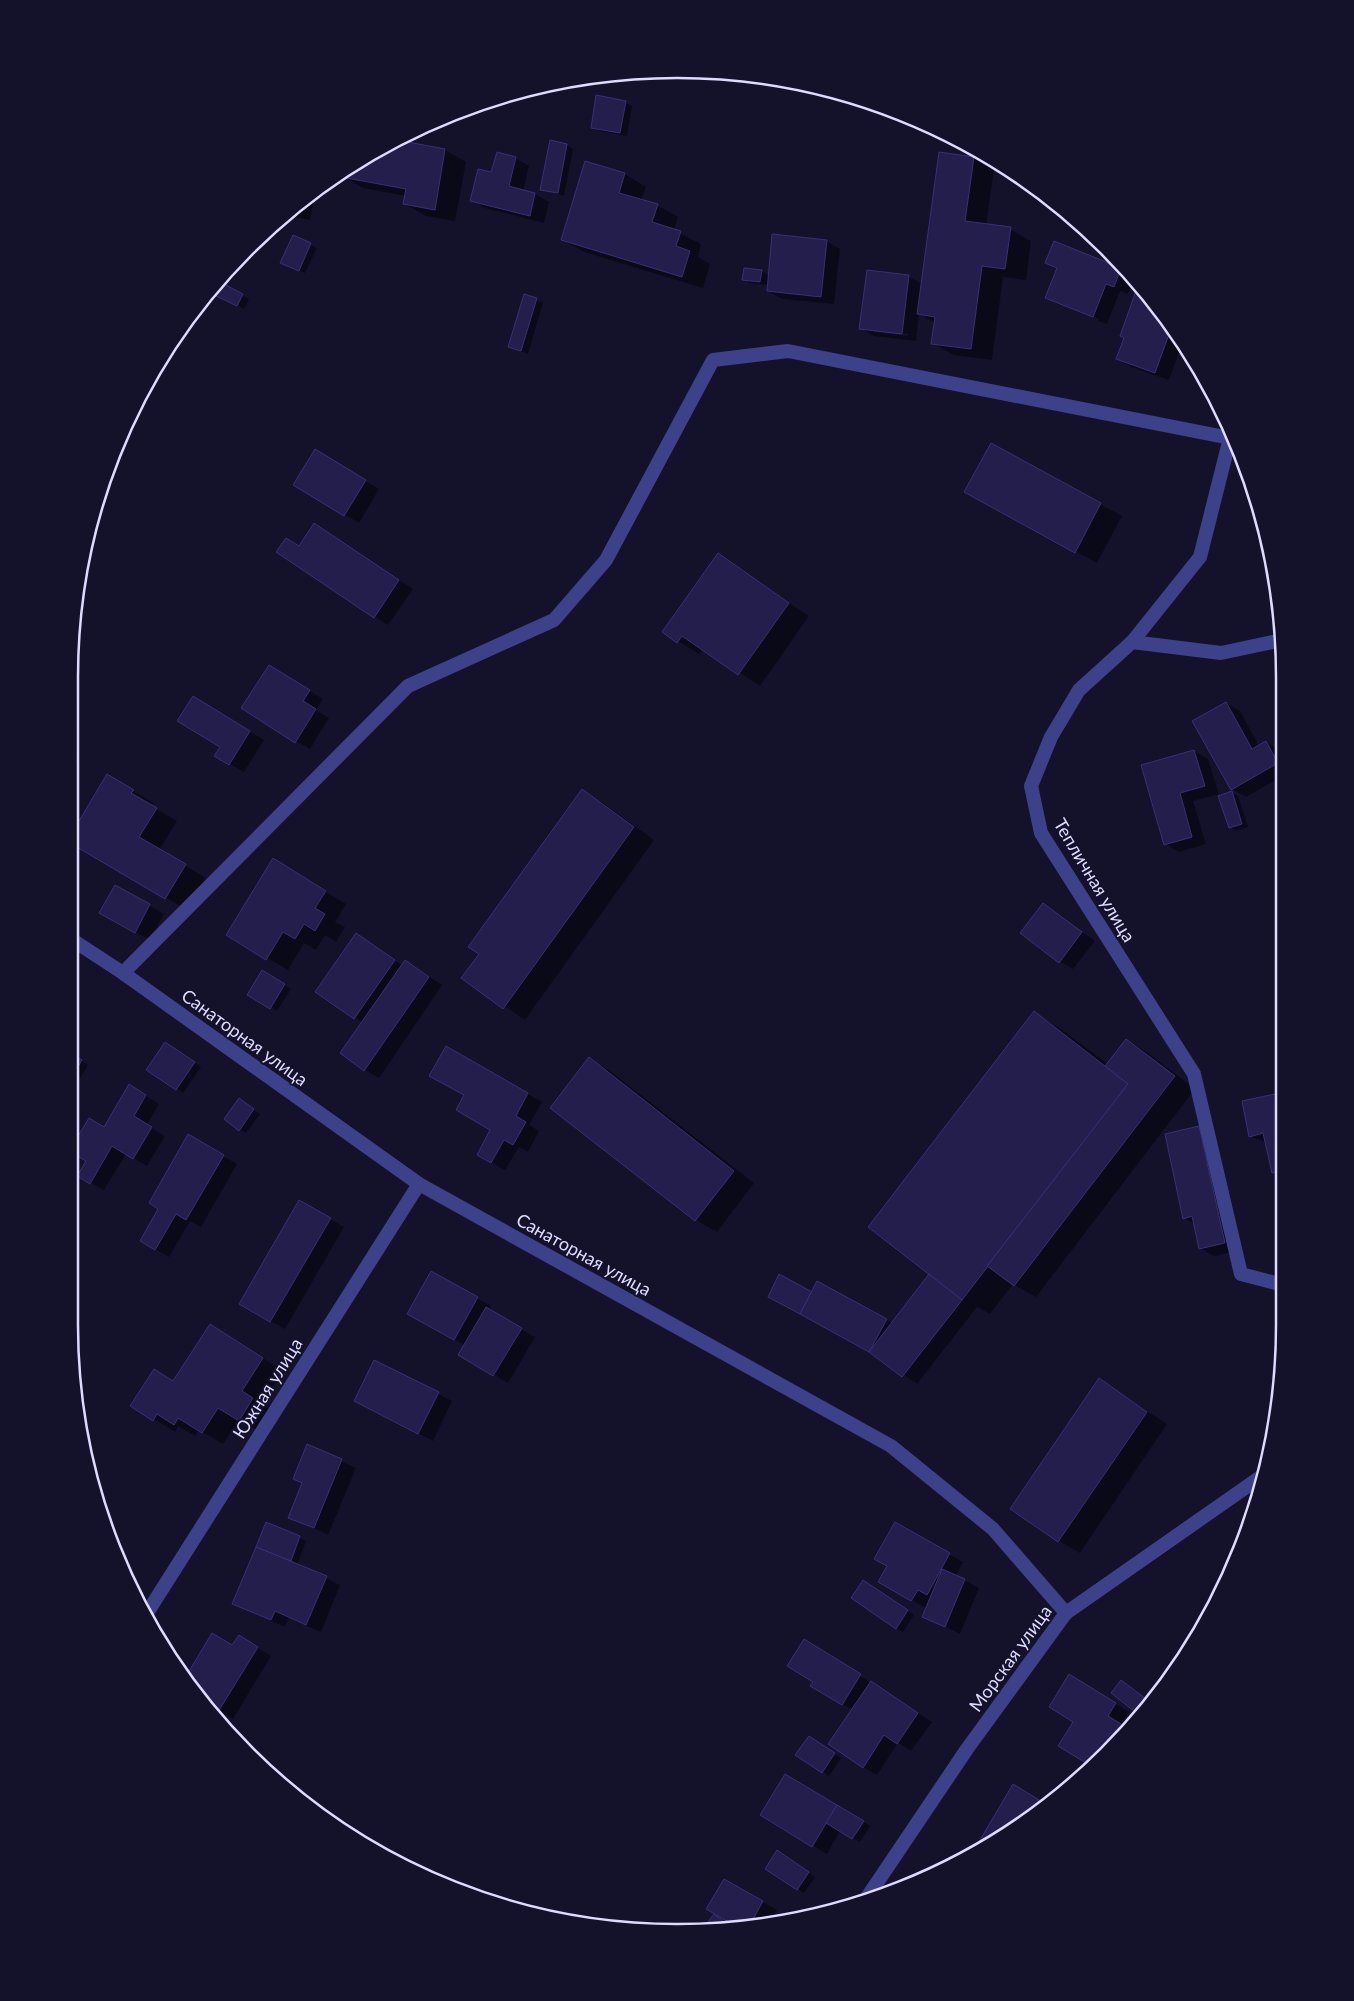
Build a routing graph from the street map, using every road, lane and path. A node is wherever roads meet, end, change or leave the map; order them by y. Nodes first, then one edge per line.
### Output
1 (1225, 435) edge
2 (1230, 445) edge
3 (1275, 641) edge
4 (1132, 642) junction
5 (78, 944) edge
6 (123, 973) junction
7 (419, 1184) junction
8 (1276, 1283) edge
9 (1256, 1480) edge
10 (150, 1609) edge
11 (1066, 1612) junction
12 (871, 1892) edge

1 - 6 street
2 - 4 street, Тепличная улица
3 - 4 street
4 - 8 street, Тепличная улица
5 - 6 street, Санаторная улица
6 - 7 street, Санаторная улица
7 - 10 street, Южная улица
7 - 11 street, Санаторная улица
9 - 11 street, Морская улица
11 - 12 street, Морская улица

